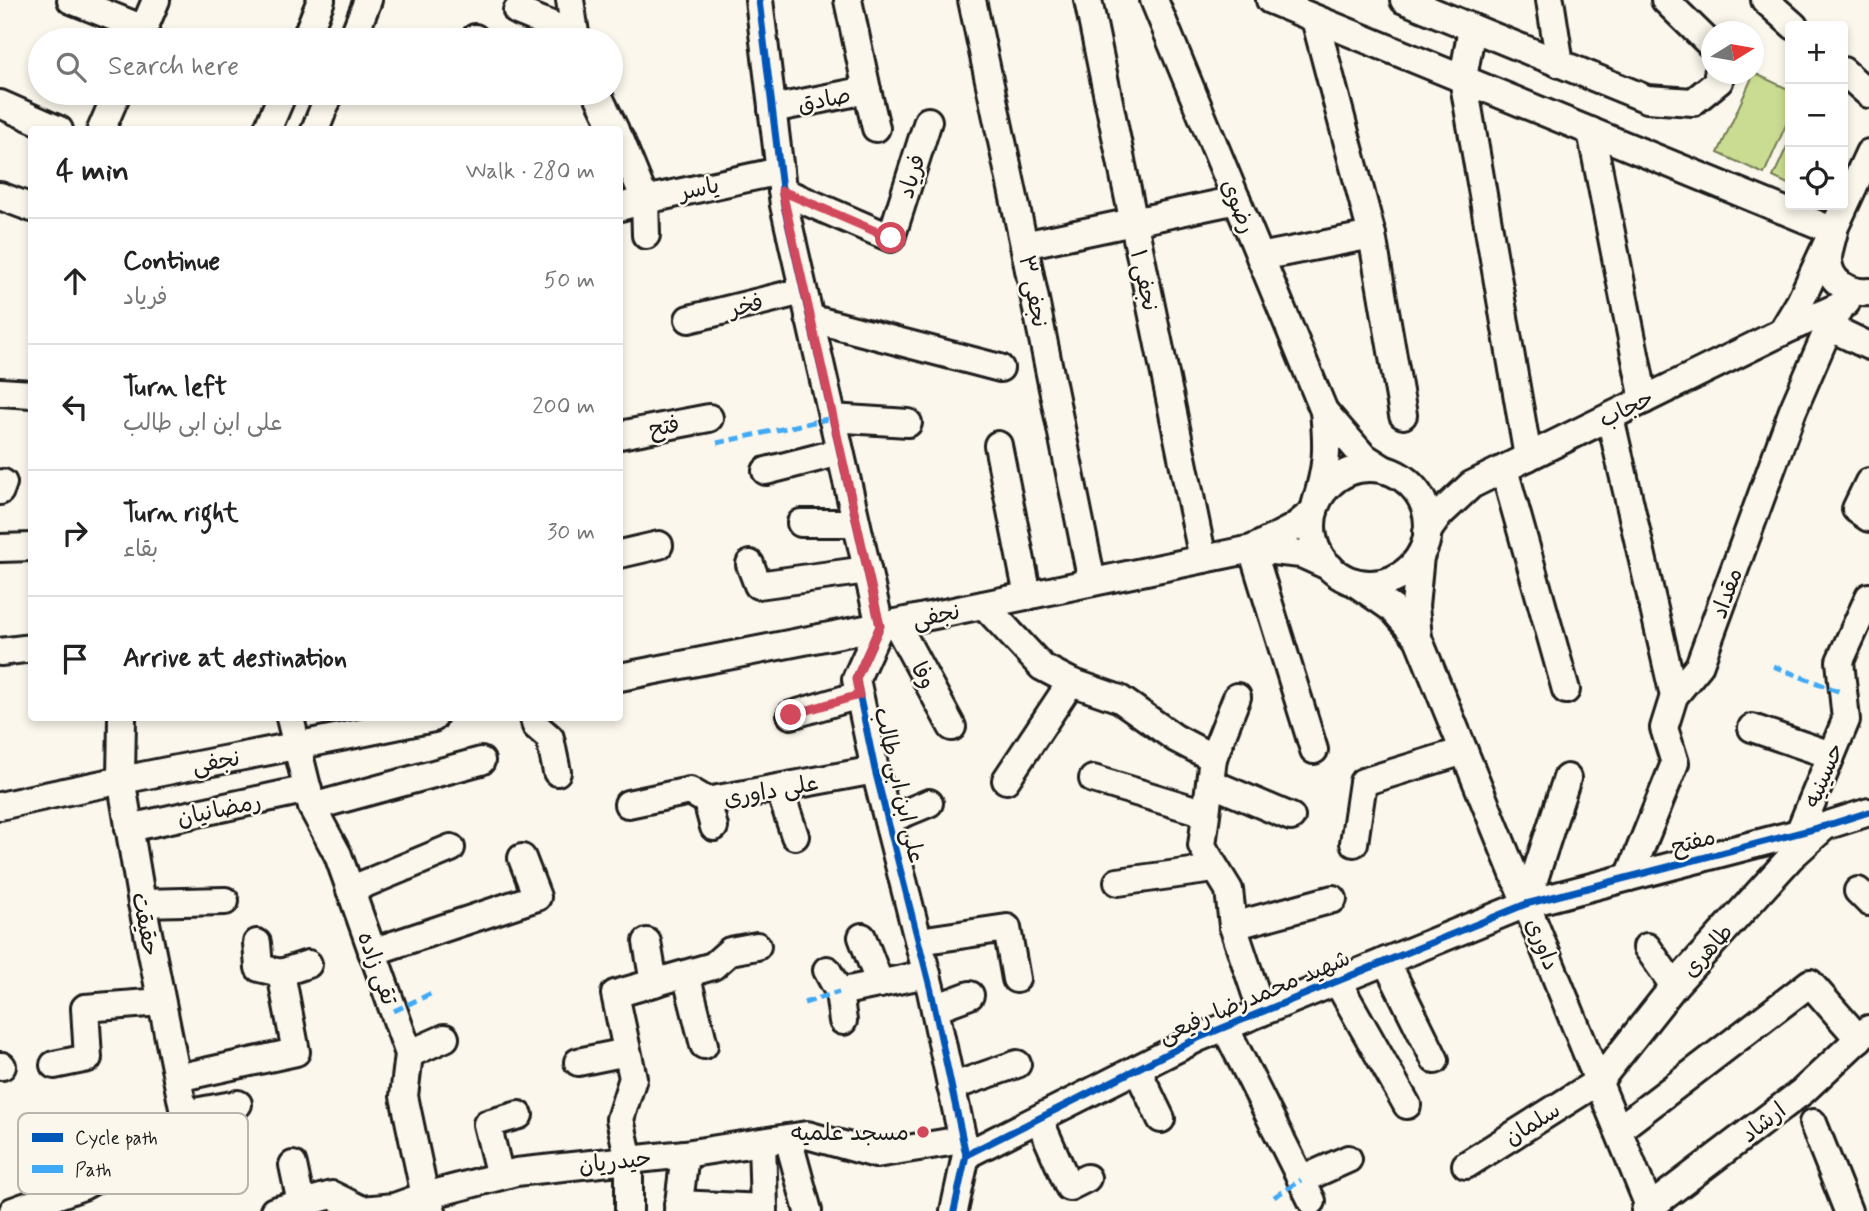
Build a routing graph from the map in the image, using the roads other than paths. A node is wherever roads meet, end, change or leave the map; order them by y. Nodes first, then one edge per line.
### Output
1 (71, 0) edge
2 (156, 0) edge
3 (321, 0) edge
4 (368, 0) edge
5 (570, 0) edge
6 (759, 0) edge
7 (848, 0) edge
8 (972, 0) edge
9 (1088, 0) edge
10 (1154, 0) edge
11 (1270, 0) edge
12 (1550, 0) edge
13 (1665, 0) edge
14 (1765, 0) edge
15 (1416, 3) edge
16 (517, 11) dead end
17 (1315, 19) junction
18 (1788, 21) edge
19 (128, 28) edge
20 (145, 28) edge
21 (309, 28) edge
22 (357, 28) edge
23 (555, 28) edge
24 (574, 28) edge
25 (1472, 28) junction
26 (1701, 35) edge
27 (1560, 64) junction
28 (1848, 75) edge
29 (1463, 78) junction
30 (1714, 84) edge
31 (867, 90) junction
32 (1869, 94) edge
33 (0, 104) edge
34 (112, 105) edge
35 (277, 105) edge
36 (325, 105) edge
37 (603, 105) edge
38 (772, 109) junction
39 (928, 121) dead end
40 (50, 126) edge
41 (103, 126) edge
42 (269, 126) edge
43 (317, 126) edge
44 (613, 126) edge
45 (876, 128) dead end
46 (1591, 131) junction
47 (623, 146) edge
48 (1869, 153) edge
49 (781, 181) junction
50 (0, 196) edge
51 (645, 200) junction
52 (1237, 200) junction
53 (28, 206) edge
54 (623, 207) edge
55 (1133, 222) junction
56 (1834, 231) junction
57 (646, 235) dead end
58 (1372, 235) junction
59 (1024, 245) junction
60 (1260, 257) junction
61 (803, 291) junction
62 (1869, 292) edge
63 (1835, 316) junction
64 (809, 318) junction
65 (689, 319) dead end
66 (1782, 332) junction
67 (1869, 346) edge
68 (1000, 368) dead end
69 (28, 388) edge
70 (0, 392) edge
71 (1644, 400) junction
72 (1324, 411) junction
73 (1404, 415) dead end
74 (1610, 417) junction
75 (709, 418) dead end
76 (832, 418) junction
77 (908, 423) dead end
78 (623, 434) edge
79 (998, 445) dead end
80 (840, 452) junction
81 (1528, 457) junction
82 (1504, 469) junction
83 (766, 471) dead end
84 (1397, 476) junction
85 (1869, 482) edge
86 (1471, 485) junction
87 (1315, 507) junction
88 (1869, 518) edge
89 (801, 523) dead end
90 (856, 523) junction
91 (1423, 544) junction
92 (659, 545) dead end
93 (28, 547) edge
94 (0, 548) edge
95 (1252, 549) junction
96 (623, 553) edge
97 (1203, 559) junction
98 (750, 564) dead end
99 (1330, 567) junction
100 (867, 570) junction
101 (1353, 580) junction
102 (1092, 582) junction
103 (1028, 596) junction
104 (1869, 597) edge
105 (984, 605) junction
106 (888, 625) junction
107 (1418, 638) junction
108 (28, 649) edge
109 (0, 652) edge
110 (623, 676) edge
111 (1071, 682) junction
112 (1566, 690) dead end
113 (859, 695) junction
114 (1674, 695) junction
115 (1237, 697) dead end
116 (791, 715) dead end
117 (122, 721) edge
118 (291, 721) edge
119 (419, 721) edge
120 (535, 721) edge
121 (952, 727) dead end
122 (1752, 728) dead end
123 (299, 746) junction
124 (1314, 750) dead end
125 (1464, 751) junction
126 (1831, 755) junction
127 (481, 761) dead end
128 (875, 770) junction
129 (1212, 771) junction
130 (557, 772) dead end
131 (121, 778) junction
132 (1567, 778) dead end
133 (1093, 779) dead end
134 (1006, 780) dead end
135 (779, 788) junction
136 (310, 798) junction
137 (707, 801) junction
138 (929, 803) dead end
139 (628, 804) dead end
140 (0, 806) edge
141 (1869, 812) edge
142 (1205, 813) junction
143 (1291, 817) dead end
144 (888, 820) junction
145 (1825, 826) junction
146 (714, 827) dead end
147 (129, 828) junction
148 (1799, 833) junction
149 (795, 836) dead end
150 (1354, 843) dead end
151 (451, 848) dead end
152 (522, 858) dead end
153 (1214, 869) junction
154 (1629, 877) junction
155 (1118, 882) dead end
156 (350, 890) junction
157 (1334, 899) dead end
158 (225, 901) dead end
159 (142, 903) junction
160 (1526, 904) junction
161 (1233, 926) junction
162 (862, 937) dead end
163 (919, 941) junction
164 (648, 942) dead end
165 (257, 943) dead end
166 (757, 946) dead end
167 (1647, 947) dead end
168 (372, 952) junction
169 (1386, 961) junction
170 (308, 964) dead end
171 (281, 973) junction
172 (686, 974) junction
173 (927, 974) junction
174 (1016, 979) dead end
175 (1337, 981) junction
176 (654, 983) junction
177 (880, 984) junction
178 (1674, 986) junction
179 (970, 995) dead end
180 (161, 1002) junction
181 (935, 1008) junction
182 (1262, 1012) junction
183 (843, 1021) dead end
184 (1225, 1027) junction
185 (1864, 1034) edge
186 (445, 1038) dead end
187 (704, 1045) dead end
188 (627, 1052) junction
189 (409, 1054) junction
190 (1435, 1060) dead end
191 (578, 1062) dead end
192 (1017, 1064) dead end
193 (54, 1065) dead end
194 (1137, 1069) junction
195 (177, 1078) junction
196 (1599, 1081) junction
197 (951, 1087) junction
198 (238, 1104) dead end
199 (1407, 1105) dead end
200 (184, 1113) edge
201 (210, 1113) edge
202 (519, 1115) dead end
203 (1039, 1119) junction
204 (1161, 1119) dead end
205 (1813, 1123) dead end
206 (1618, 1130) junction
207 (775, 1140) junction
208 (964, 1148) junction
209 (685, 1154) junction
210 (1348, 1158) dead end
211 (629, 1160) junction
212 (293, 1165) dead end
213 (1466, 1165) dead end
214 (500, 1176) junction
215 (1087, 1178) dead end
216 (61, 1194) edge
217 (301, 1203) junction
218 (428, 1203) edge
219 (678, 1208) edge
220 (1649, 1210) edge
221 (13, 1211) edge
222 (274, 1211) edge
223 (629, 1211) edge
224 (808, 1211) edge
225 (954, 1211) edge
226 (1848, 1211) edge

1 - 19 street
2 - 20 street
3 - 21 street
4 - 22 street
5 - 24 street
6 - 38 street
7 - 31 street, صادق
8 - 59 street, نجفی ۳
9 - 55 street, نجفی ۱
10 - 52 street, رضوی
11 - 17 street
12 - 27 street
13 - 26 street
14 - 18 street
15 - 25 street
16 - 23 street
17 - 29 street
17 - 58 street
25 - 27 street
25 - 29 street
27 - 30 street
28 - 32 street
29 - 46 street
29 - 81 street
31 - 38 street, صادق
31 - 45 street
33 - 40 street
34 - 41 street
35 - 42 street
36 - 43 street
37 - 44 street
38 - 49 street
39 - 49 street, فریاد
46 - 56 street
46 - 71 street
47 - 51 street
48 - 56 street
49 - 51 street, یاسر
49 - 61 street
50 - 53 street
51 - 54 street, یاسر
51 - 57 street
52 - 55 street
52 - 60 street, رضوی
55 - 59 street
55 - 97 street, نجفی ۱
56 - 62 street
56 - 66 street
58 - 60 street
58 - 73 street
59 - 102 street, نجفی ۳
60 - 72 street, رضوی
61 - 64 street
61 - 65 street, فخر
62 - 63 street, حجاب
63 - 66 street, حجاب
63 - 67 street
63 - 114 street, مقداد
64 - 68 street
64 - 76 street
66 - 71 street, حجاب
69 - 70 street
71 - 74 street, حجاب
72 - 84 street
72 - 87 street
74 - 81 street, حجاب
74 - 114 street
75 - 78 street, فتح
76 - 77 street
76 - 80 street
79 - 103 street
80 - 83 street
80 - 90 street
81 - 82 street, حجاب
82 - 86 street, حجاب
82 - 112 street
84 - 86 street
84 - 87 street
84 - 91 street
85 - 88 street
86 - 91 street
87 - 95 street
87 - 99 street
89 - 90 street
90 - 100 street
91 - 101 street
91 - 107 street
92 - 96 street
93 - 94 street
95 - 97 street, نجفی
95 - 99 street
95 - 124 street
97 - 102 street, نجفی
98 - 100 street
99 - 101 street
100 - 106 street
101 - 107 street
102 - 103 street, نجفی
103 - 105 street, نجفی
104 - 126 street, حسینیه
105 - 106 street, نجفی
105 - 111 street
106 - 110 street, نجفی
106 - 113 street, علی ابن ابی طالب
106 - 121 street, وفا
107 - 125 street, داوری
108 - 109 street
111 - 129 street
111 - 134 street
113 - 116 street
113 - 128 street, علی ابن ابی طالب
114 - 154 street, مقداد
115 - 129 street
117 - 131 street, حقیقت
118 - 123 street, تقی زاده
119 - 123 street, نجفی
120 - 130 street
122 - 126 street
123 - 131 street, نجفی
123 - 136 street, تقی زاده
125 - 150 street
125 - 160 street, داوری
126 - 148 street, حسینیه
127 - 136 street, رمضانیان
128 - 135 street, علی داوری
128 - 144 street, علی ابن ابی طالب
129 - 142 street
129 - 143 street
131 - 140 street, نجفی
131 - 147 street, حقیقت
132 - 160 street
133 - 142 street
135 - 137 street, علی داوری
135 - 149 street
136 - 147 street, رمضانیان
136 - 156 street, تقی زاده
137 - 139 street, علی داوری
137 - 146 street
138 - 144 street
141 - 145 street, مفتح
142 - 153 street
144 - 163 street, علی ابن ابی طالب
145 - 148 street, مفتح
145 - 178 street, طاهری
147 - 159 street, حقیقت
148 - 154 street, مفتح
151 - 156 street
152 - 168 street
153 - 155 street
153 - 161 street
154 - 160 street, مفتح
156 - 168 street, تقی زاده
157 - 161 street
158 - 159 street
159 - 180 street, حقیقت
160 - 169 street, شهید محمدرضا رفیعی
160 - 196 street, داوری
161 - 182 street
162 - 177 street
163 - 173 street, علی ابن ابی طالب
163 - 174 street
164 - 176 street
165 - 171 street
166 - 172 street
167 - 178 street
168 - 189 street, تقی زاده
169 - 175 street, شهید محمدرضا رفیعی
169 - 190 street
170 - 171 street
171 - 195 street
172 - 176 street
172 - 187 street
173 - 177 street
173 - 181 street, علی ابن ابی طالب
175 - 182 street, شهید محمدرضا رفیعی
175 - 199 street
176 - 188 street
177 - 183 street
178 - 196 street, طاهری
179 - 181 street
180 - 193 street
180 - 195 street, حقیقت
181 - 197 street, علی ابن ابی طالب
182 - 184 street, شهید محمدرضا رفیعی
184 - 194 street, شهید محمدرضا رفیعی
184 - 210 street
185 - 206 street
185 - 220 street, ارشاد
186 - 189 street
188 - 191 street
188 - 211 street
189 - 218 street, تقی زاده
192 - 197 street
194 - 203 street, شهید محمدرضا رفیعی
194 - 204 street
195 - 200 street, حقیقت
196 - 206 street, داوری
196 - 213 street, سلمان
197 - 208 street, علی ابن ابی طالب
198 - 201 street
202 - 214 street
203 - 208 street, شهید محمدرضا رفیعی
203 - 215 street
205 - 226 street
206 - 220 street, داوری
207 - 208 street, حیدریان
207 - 209 street, حیدریان
207 - 219 street
207 - 224 street
208 - 225 street, علی ابن ابی طالب
209 - 211 street, حیدریان
209 - 219 street
211 - 214 street, حیدریان
211 - 223 street
212 - 217 street
214 - 218 street, حیدریان
216 - 221 street
217 - 218 street, حیدریان
217 - 222 street, حیدریان

